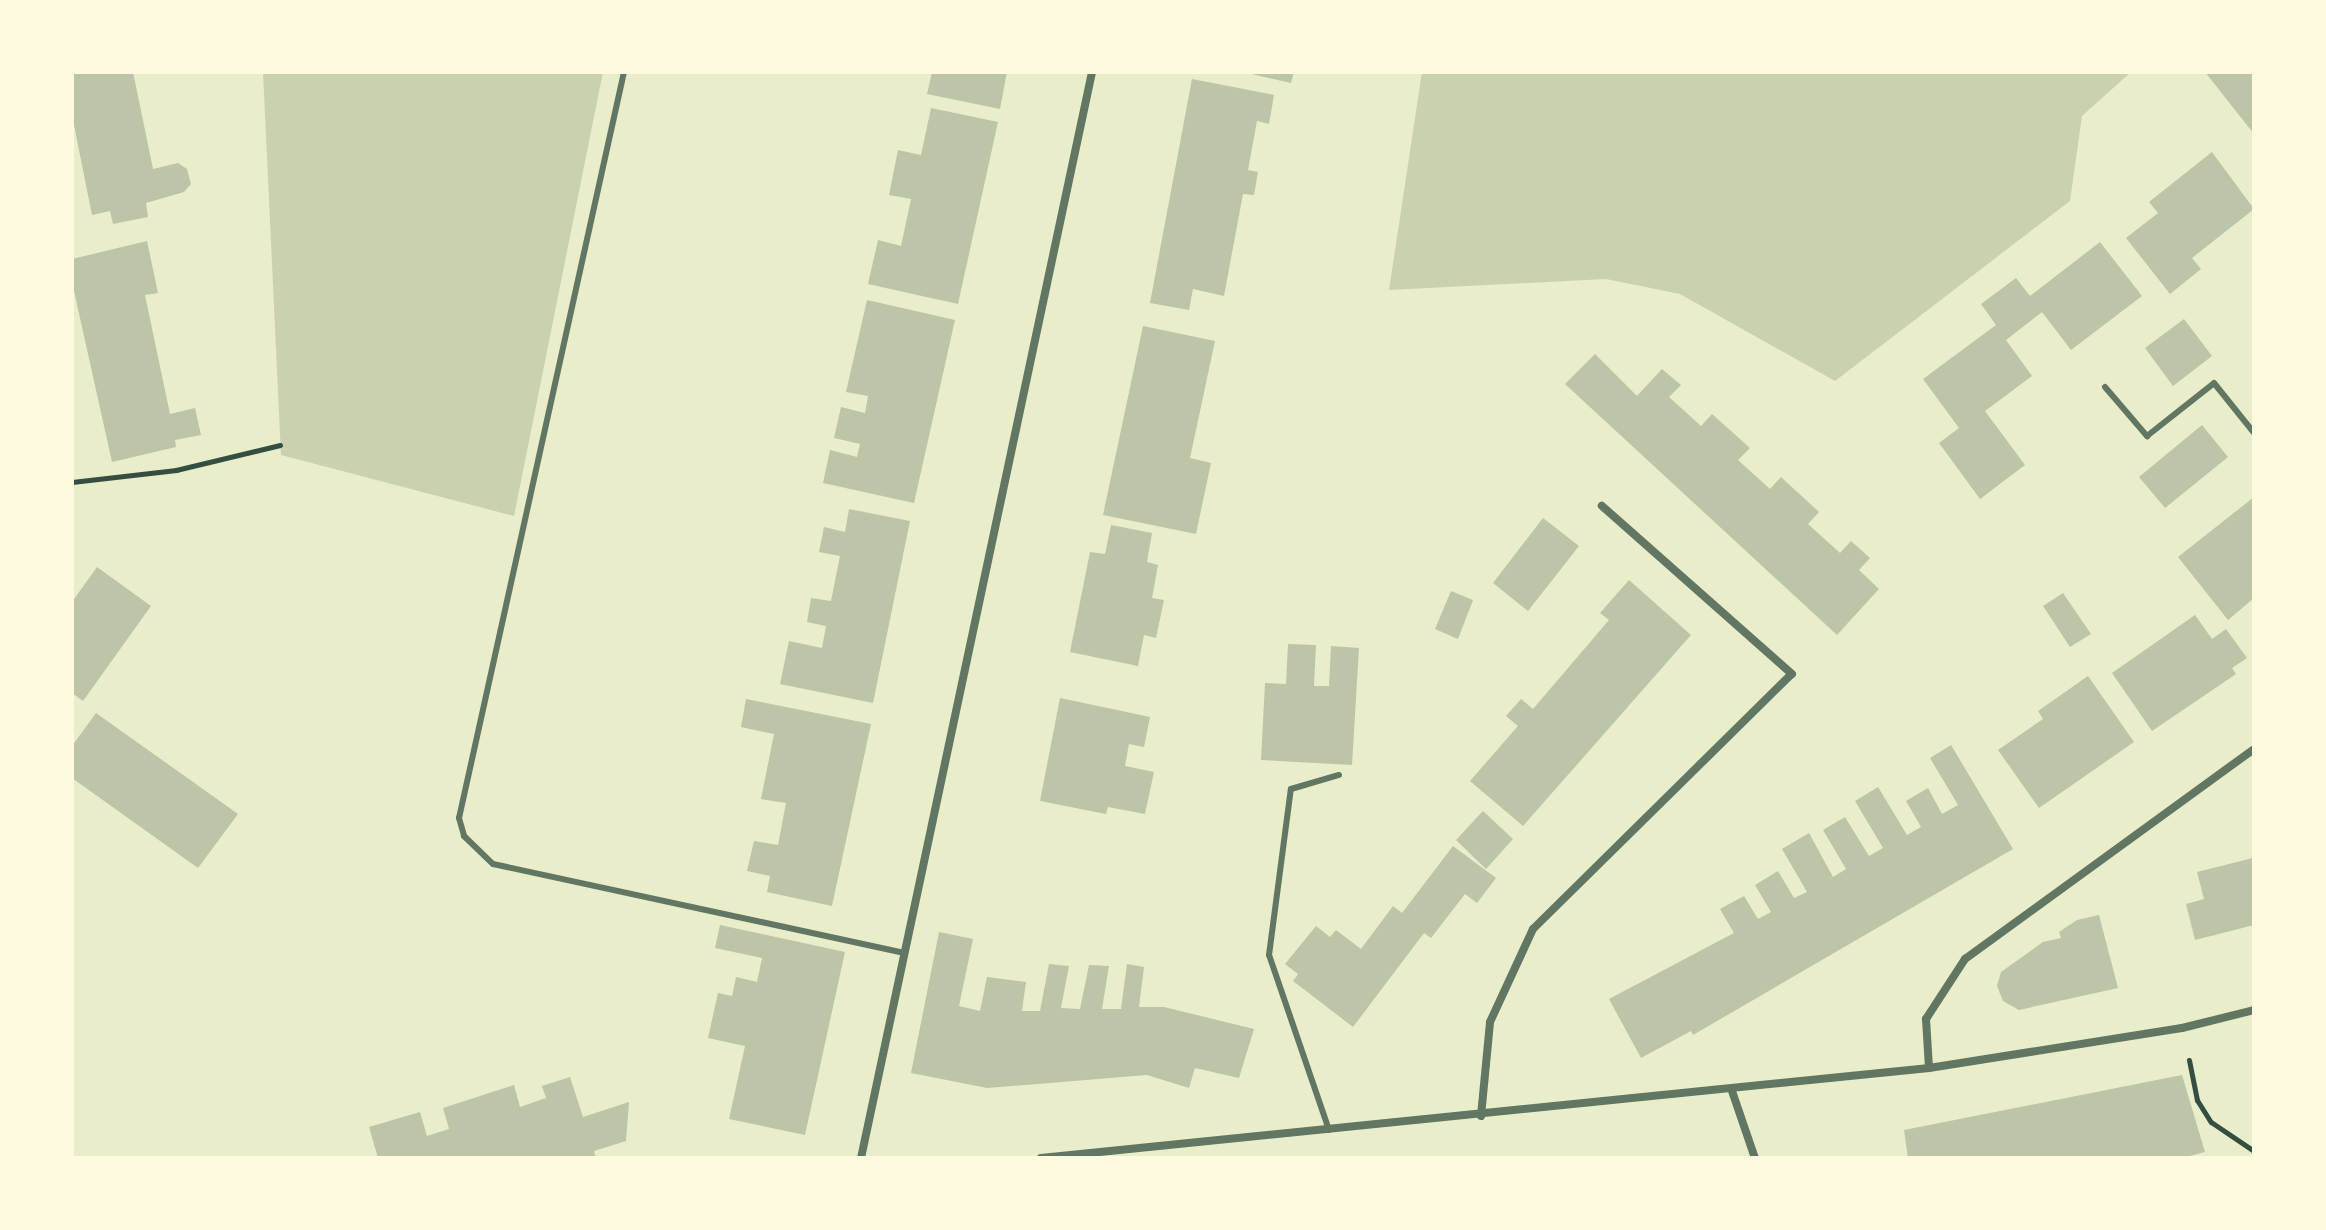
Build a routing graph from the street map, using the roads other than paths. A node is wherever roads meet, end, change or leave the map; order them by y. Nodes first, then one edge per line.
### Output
1 (624, 72) edge
2 (1092, 72) edge
3 (2105, 387) dead end
4 (2254, 433) edge
5 (1602, 506) dead end
6 (2254, 749) edge
7 (1339, 775) dead end
8 (904, 953) junction
9 (2254, 1010) edge
10 (1929, 1068) junction
11 (1732, 1091) junction
12 (1481, 1116) junction
13 (1329, 1130) junction
14 (861, 1158) edge
15 (1041, 1158) edge
16 (1755, 1158) edge

1 - 8 lane
2 - 8 street
3 - 4 lane
5 - 12 street
6 - 10 street
7 - 13 lane
8 - 14 street
9 - 10 street
10 - 11 street
11 - 12 street
11 - 16 street
12 - 13 street
13 - 15 street

